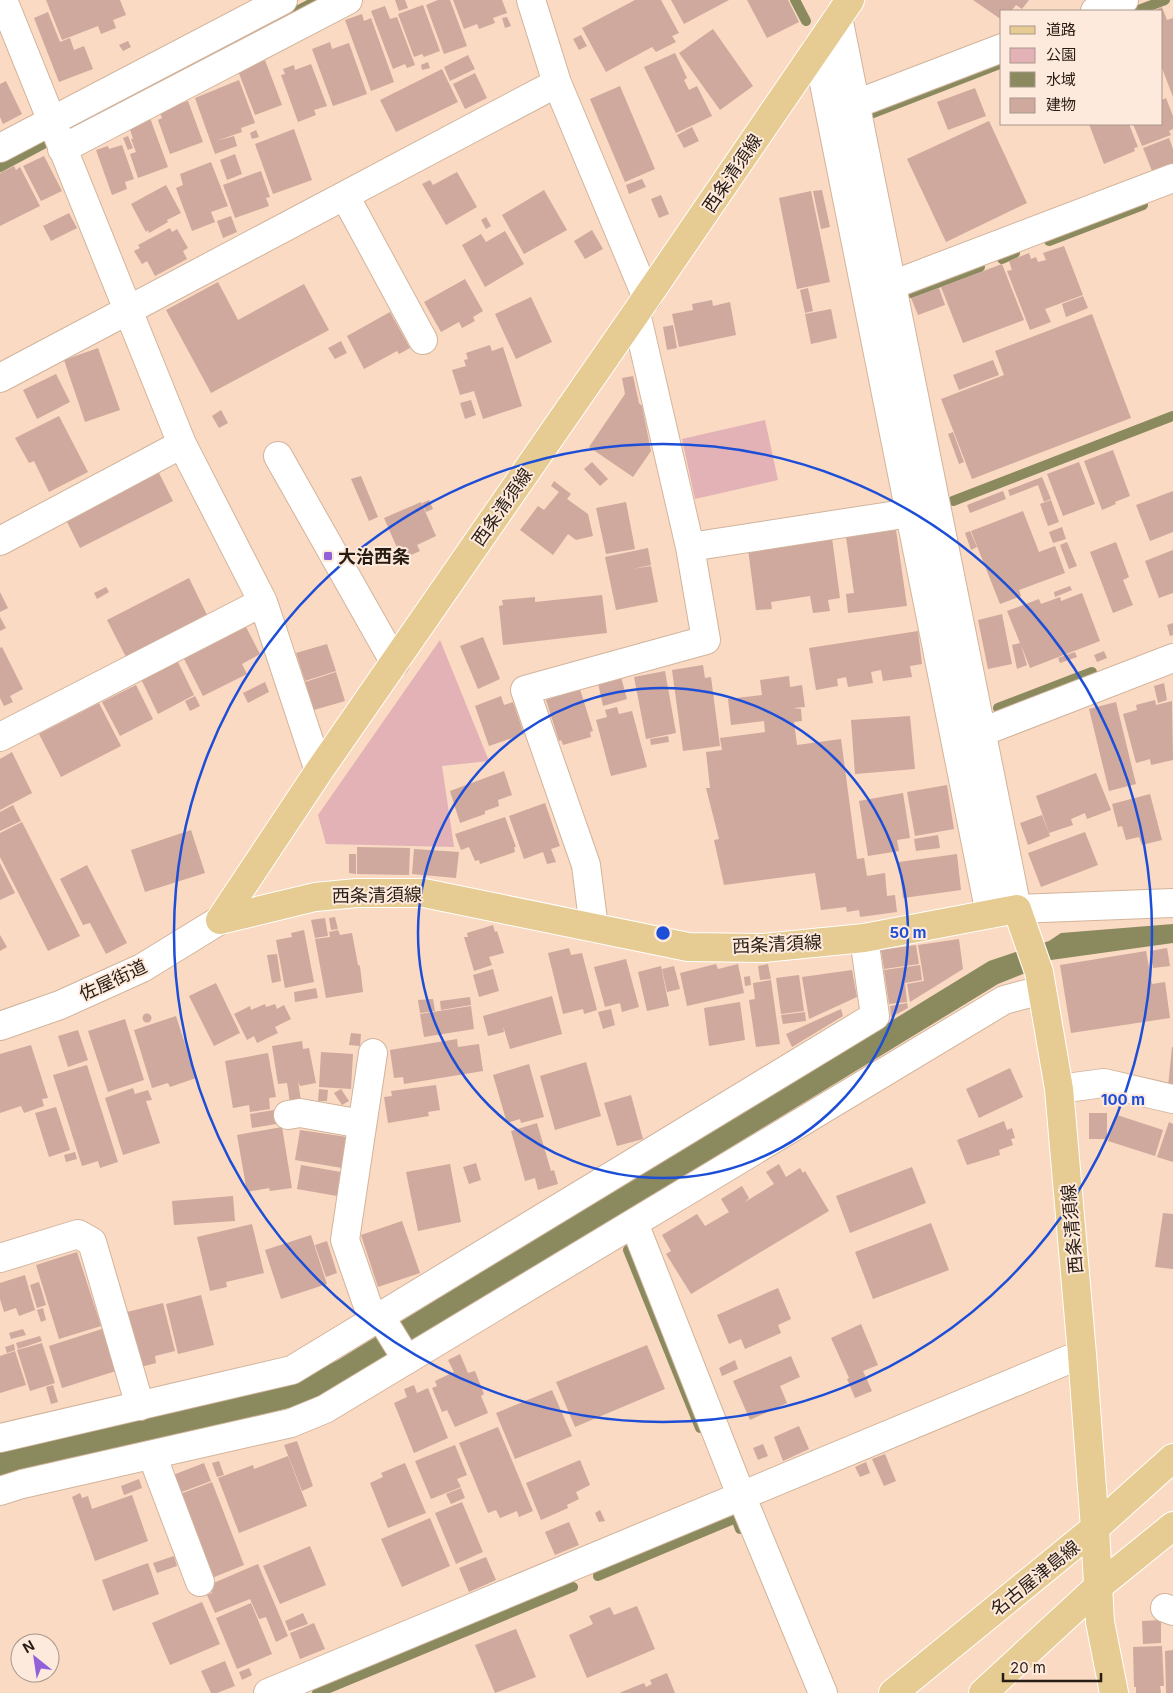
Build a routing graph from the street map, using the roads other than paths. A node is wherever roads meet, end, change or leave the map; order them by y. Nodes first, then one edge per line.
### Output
1 (3, 0) edge
2 (283, 0) edge
3 (348, 0) edge
4 (531, 0) edge
5 (1124, 0) edge
6 (844, 8) edge
7 (1098, 10) edge
8 (817, 48) junction
9 (1000, 49) edge
10 (557, 83) junction
11 (856, 104) junction
12 (51, 120) junction
13 (0, 148) edge
14 (62, 149) junction
15 (1173, 178) edge
16 (345, 196) junction
17 (892, 285) junction
18 (642, 305) junction
19 (128, 311) junction
20 (423, 340) dead end
21 (0, 378) edge
22 (182, 444) junction
23 (278, 456) dead end
24 (910, 513) junction
25 (0, 541) edge
26 (690, 547) junction
27 (263, 602) junction
28 (1173, 658) edge
29 (395, 663) junction
30 (982, 732) junction
31 (0, 737) edge
32 (320, 771) junction
33 (1173, 903) edge
34 (1017, 909) junction
35 (990, 914) junction
36 (220, 920) junction
37 (594, 928) junction
38 (864, 938) junction
39 (1040, 981) junction
40 (0, 1026) edge
41 (373, 1053) dead end
42 (1060, 1089) junction
43 (1173, 1099) edge
44 (288, 1115) dead end
45 (362, 1124) junction
46 (634, 1223) junction
47 (0, 1258) edge
48 (380, 1321) junction
49 (1082, 1354) junction
50 (405, 1356) junction
51 (140, 1406) junction
52 (0, 1438) edge
53 (152, 1455) junction
54 (1173, 1458) edge
55 (0, 1491) edge
56 (741, 1495) junction
57 (1173, 1526) edge
58 (1096, 1528) junction
59 (200, 1582) dead end
60 (1099, 1586) junction
61 (268, 1693) edge
62 (823, 1693) edge
63 (893, 1693) edge
64 (983, 1693) edge
65 (1114, 1693) edge

1 - 12 street
2 - 12 street
3 - 14 street
4 - 10 street
5 - 7 street
6 - 8 main road, 西条清須線
6 - 11 street
8 - 18 main road, 西条清須線
8 - 24 street
9 - 11 street
10 - 16 street
10 - 18 street
11 - 17 street
12 - 13 street
12 - 14 street
14 - 19 street
15 - 17 street
16 - 19 street
16 - 20 street
17 - 30 street
18 - 26 street
18 - 29 main road, 西条清須線
19 - 21 street
19 - 22 street
22 - 25 street
22 - 27 street
23 - 29 street
24 - 26 street
24 - 35 street
26 - 37 street
27 - 31 street
27 - 32 street
28 - 30 street
29 - 32 main road, 西条清須線
30 - 34 street
32 - 36 main road, 西条清須線
33 - 34 street
34 - 35 main road, 西条清須線
34 - 39 main road, 西条清須線
35 - 38 main road, 西条清須線
36 - 37 main road, 西条清須線
36 - 40 street, 佐屋街道
37 - 38 main road, 西条清須線
38 - 48 street
39 - 42 main road, 西条清須線
39 - 46 street
41 - 45 street
42 - 43 street
42 - 49 main road, 西条清須線
44 - 45 street
45 - 48 street
46 - 50 street
46 - 56 street
47 - 51 street
48 - 50 street
48 - 51 street
49 - 56 street
49 - 58 main road, 西条清須線
50 - 53 street
51 - 52 street
53 - 55 street
53 - 59 street
54 - 58 main road, 名古屋津島線
56 - 61 street
56 - 62 street
57 - 60 main road
58 - 60 main road, 西条清須線
58 - 63 main road, 名古屋津島線
60 - 64 main road
60 - 65 main road, 西条清須線

